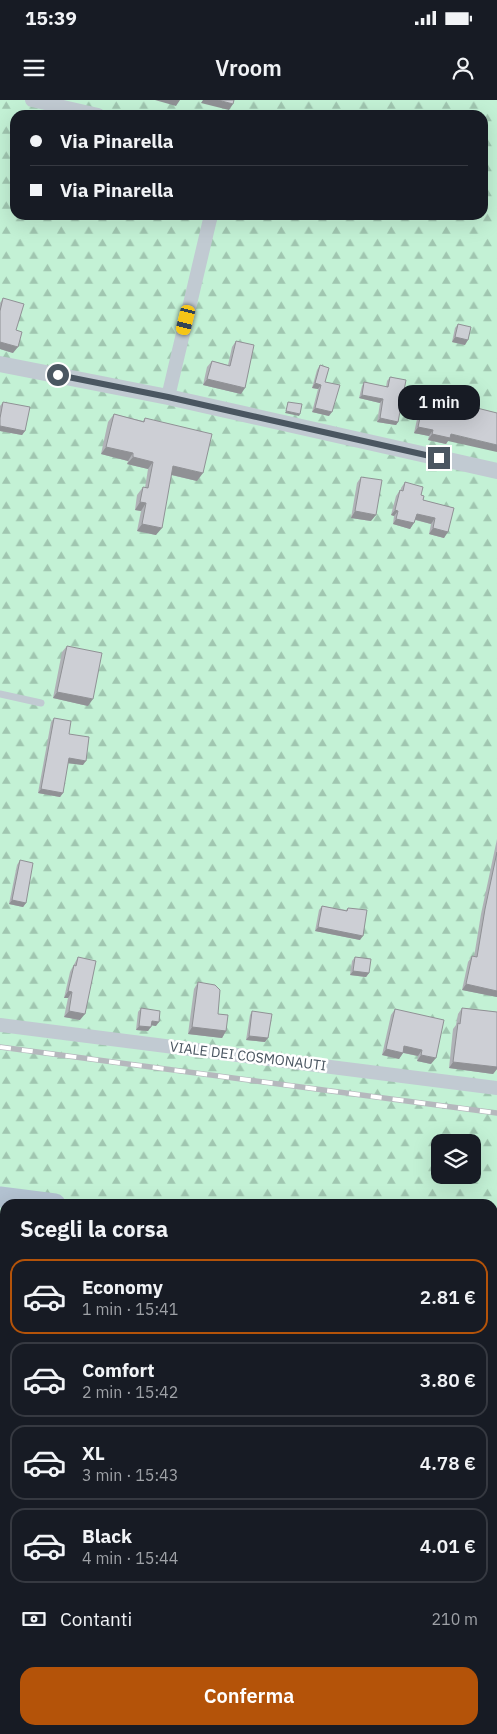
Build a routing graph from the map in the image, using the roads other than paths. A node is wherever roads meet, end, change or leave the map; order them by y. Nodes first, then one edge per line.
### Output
1 (32, 100) edge
2 (76, 110) edge
3 (210, 220) edge
4 (0, 364) edge
5 (168, 397) junction
6 (497, 471) edge
7 (0, 694) edge
8 (40, 703) dead end
9 (0, 1025) edge
10 (497, 1088) edge
11 (0, 1197) edge
12 (16, 1199) edge

1 - 2 street
3 - 5 street
4 - 5 street
5 - 6 street
7 - 8 lane
9 - 10 street, VIALE DEI COSMONAUTI
11 - 12 main road

